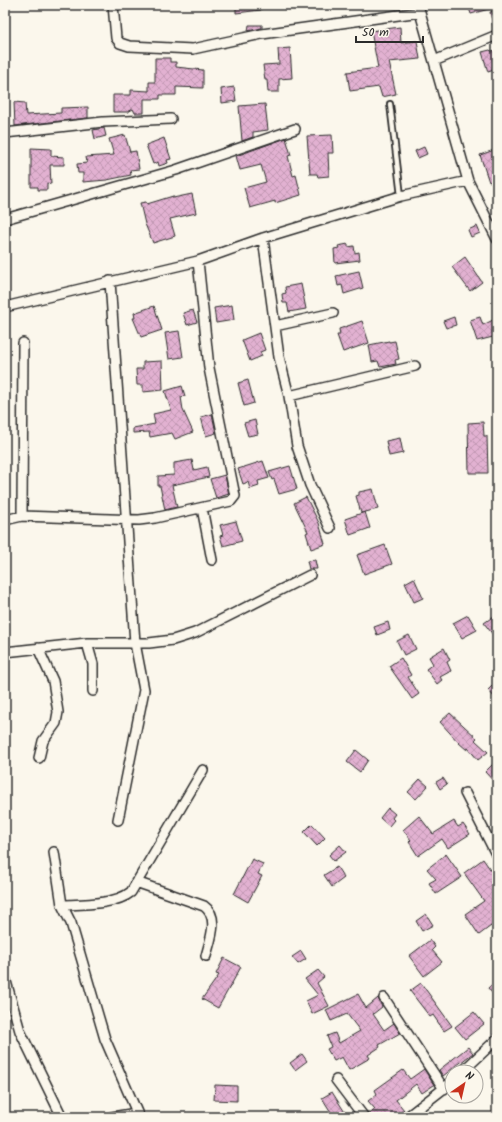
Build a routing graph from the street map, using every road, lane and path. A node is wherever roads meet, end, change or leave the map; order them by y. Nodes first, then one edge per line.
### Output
1 (113, 5) edge
2 (419, 8) edge
3 (497, 35) edge
4 (434, 61) junction
5 (390, 104) dead end
6 (171, 119) dead end
7 (295, 129) dead end
8 (5, 133) edge
9 (468, 182) junction
10 (401, 196) junction
11 (5, 219) edge
12 (263, 238) junction
13 (497, 239) edge
14 (198, 261) junction
15 (110, 281) junction
16 (5, 307) edge
17 (333, 313) dead end
18 (275, 326) junction
19 (23, 343) dead end
20 (415, 366) dead end
21 (289, 396) junction
22 (202, 508) junction
23 (22, 516) junction
24 (126, 519) junction
25 (5, 520) edge
26 (330, 528) dead end
27 (212, 560) dead end
28 (310, 575) dead end
29 (88, 643) junction
30 (135, 643) junction
31 (38, 648) junction
32 (5, 652) edge
33 (93, 691) dead end
34 (39, 758) dead end
35 (203, 770) dead end
36 (465, 794) dead end
37 (118, 820) dead end
38 (54, 852) dead end
39 (497, 856) edge
40 (136, 882) junction
41 (62, 905) junction
42 (206, 956) dead end
43 (5, 978) edge
44 (384, 998) dead end
45 (497, 1039) edge
46 (470, 1064) edge
47 (336, 1080) dead end
48 (444, 1089) joint
49 (138, 1115) edge
50 (62, 1117) edge
51 (112, 1117) edge
52 (364, 1117) edge
53 (407, 1117) edge

1 - 2 street
2 - 4 street
3 - 4 street
4 - 9 street
5 - 10 lane
6 - 8 street
7 - 11 street
9 - 10 street
9 - 13 street
10 - 12 street
12 - 14 street
12 - 18 street
14 - 15 street
14 - 22 street
15 - 16 street
15 - 24 street
17 - 18 street
18 - 21 street
19 - 23 street
20 - 21 street
21 - 26 street
22 - 24 street
22 - 27 street
23 - 24 street
23 - 25 street
24 - 30 street
28 - 30 street
29 - 30 street
29 - 31 street
29 - 33 street
30 - 37 street
31 - 32 street
31 - 34 street
35 - 40 street
36 - 39 street
38 - 41 street
40 - 41 street
40 - 42 street
41 - 49 street
43 - 50 street
44 - 48 street
45 - 46 street
47 - 52 street
48 - 53 street
49 - 51 street

